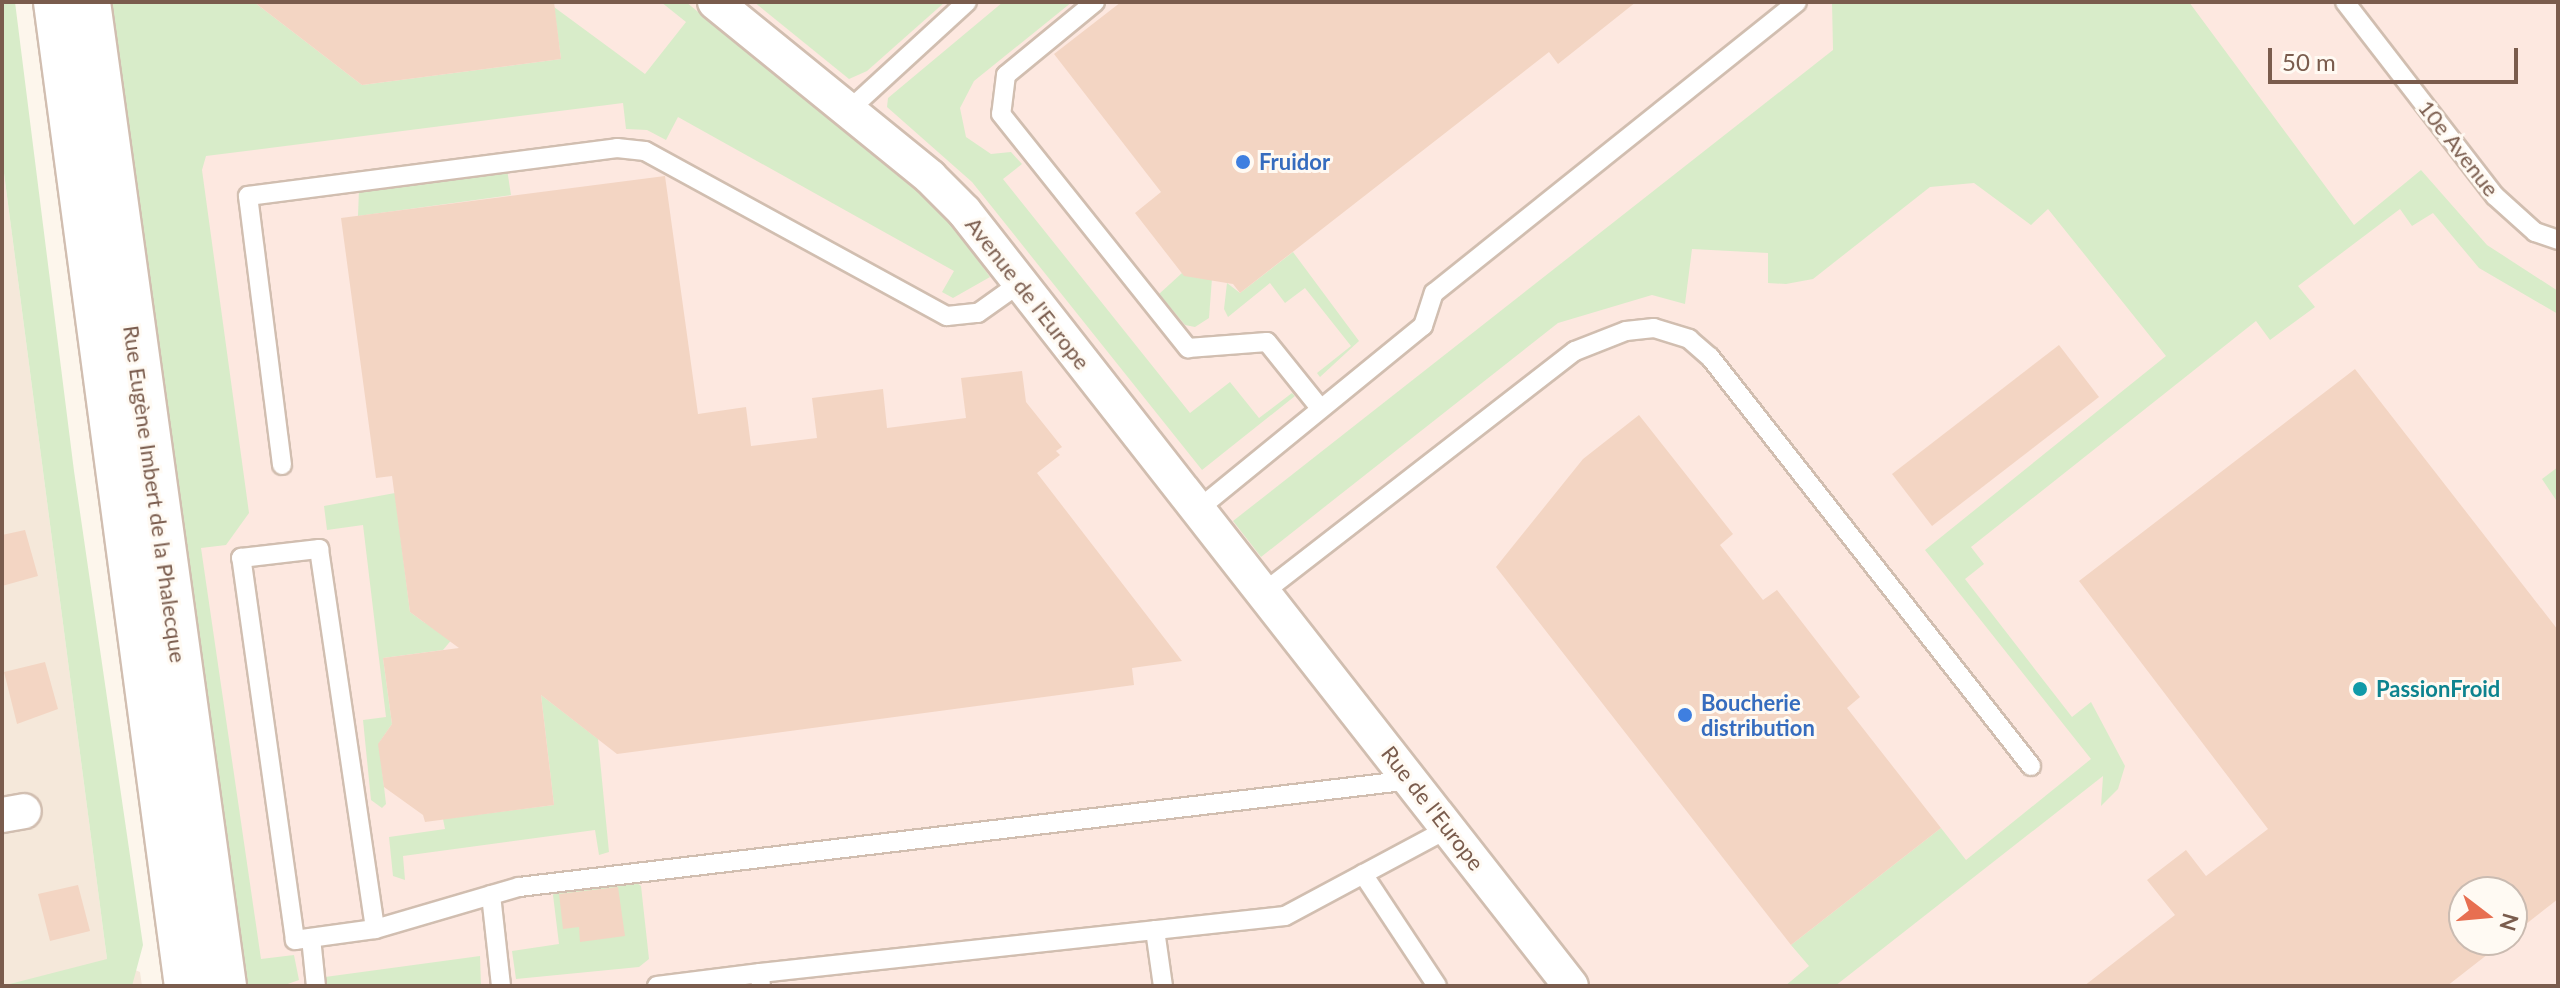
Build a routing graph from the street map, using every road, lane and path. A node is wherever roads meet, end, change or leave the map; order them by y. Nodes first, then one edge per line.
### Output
1 (56, 2) edge
2 (88, 2) edge
3 (715, 2) edge
4 (967, 2) edge
5 (1095, 2) edge
6 (1797, 2) edge
7 (2345, 2) edge
8 (849, 110) junction
9 (2558, 240) edge
10 (1020, 283) junction
11 (1320, 408) junction
12 (282, 465) dead end
13 (1196, 511) junction
14 (1264, 592) junction
15 (1295, 630) joint
16 (2031, 766) dead end
17 (1411, 780) junction
18 (1449, 828) junction
19 (1363, 874) junction
20 (491, 895) junction
21 (375, 929) junction
22 (1155, 930) junction
23 (311, 938) junction
24 (760, 980) edge
25 (187, 986) edge
26 (224, 986) edge
27 (316, 986) edge
28 (501, 986) edge
29 (657, 986) edge
30 (1163, 986) edge
31 (1437, 986) edge
32 (1571, 986) edge

1 - 25 street, Rue Eugène Imbert de la Phalecque
2 - 26 street, Rue Eugène Imbert de la Phalecque
3 - 8 street, Avenue de l'Europe
4 - 8 lane
5 - 11 lane
6 - 11 lane
7 - 9 lane, 10e Avenue
8 - 10 street, Avenue de l'Europe
10 - 12 lane
10 - 13 street, Avenue de l'Europe
11 - 13 lane
13 - 14 street, Avenue de l'Europe
14 - 15 street, Avenue de l'Europe
14 - 16 lane
15 - 17 street, Rue de l'Europe
17 - 18 street, Rue de l'Europe
17 - 20 lane
18 - 19 lane
18 - 32 street, Rue de l'Europe
19 - 22 lane
19 - 31 lane
20 - 21 lane
20 - 28 lane
21 - 23 lane
21 - 23 lane
22 - 24 lane
22 - 30 lane
23 - 27 lane
24 - 29 lane

